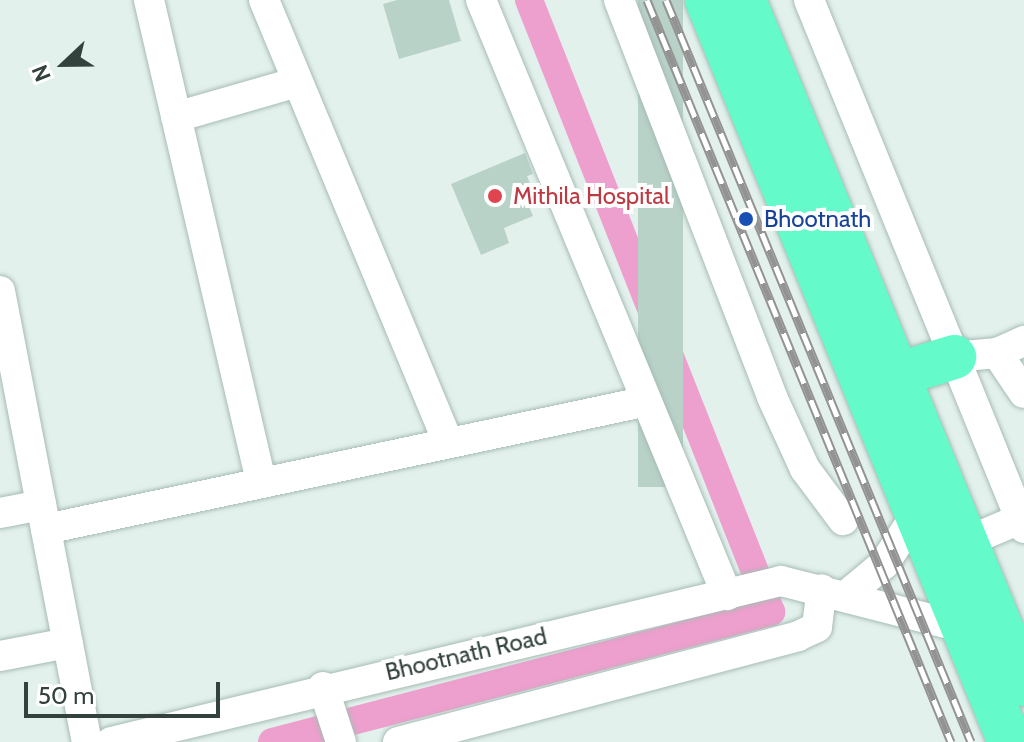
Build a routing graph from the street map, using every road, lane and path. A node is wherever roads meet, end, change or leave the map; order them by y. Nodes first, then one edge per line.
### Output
1 (149, 0) edge
2 (264, 0) edge
3 (481, 0) edge
4 (619, 0) edge
5 (707, 0) edge
6 (744, 0) edge
7 (809, 0) edge
8 (297, 82) junction
9 (176, 117) junction
10 (0, 291) edge
11 (1010, 347) edge
12 (954, 357) junction
13 (7, 369) edge
14 (896, 375) junction
15 (1024, 393) edge
16 (643, 402) junction
17 (448, 443) junction
18 (261, 483) junction
19 (0, 513) edge
20 (917, 513) junction
21 (44, 517) junction
22 (843, 520) dead end
23 (1022, 523) edge
24 (980, 536) dead end
25 (908, 568) dead end
26 (835, 591) junction
27 (731, 594) junction
28 (966, 628) junction
29 (68, 643) junction
30 (0, 656) edge
31 (1024, 684) edge
32 (326, 694) junction
33 (87, 742) edge
34 (111, 742) edge
35 (341, 742) edge
36 (398, 742) edge
37 (1010, 742) edge

1 - 9 street
2 - 8 street
3 - 16 street
4 - 22 street
5 - 20 highway
6 - 14 highway
7 - 12 street
8 - 9 street
8 - 17 street
9 - 18 street
10 - 13 street
11 - 12 street
11 - 15 street
12 - 14 highway
12 - 23 street
13 - 21 street
14 - 31 highway
16 - 17 street
16 - 27 street
17 - 18 street
18 - 21 street
19 - 21 street
20 - 26 street
20 - 28 highway
21 - 29 street
23 - 24 street
25 - 26 street
26 - 27 street, Bhootnath Road
26 - 28 street, Bhootnath Road
26 - 36 street
27 - 32 street, Bhootnath Road
28 - 37 highway
29 - 30 street
29 - 33 street
32 - 34 street, Bhootnath Road
32 - 35 street

